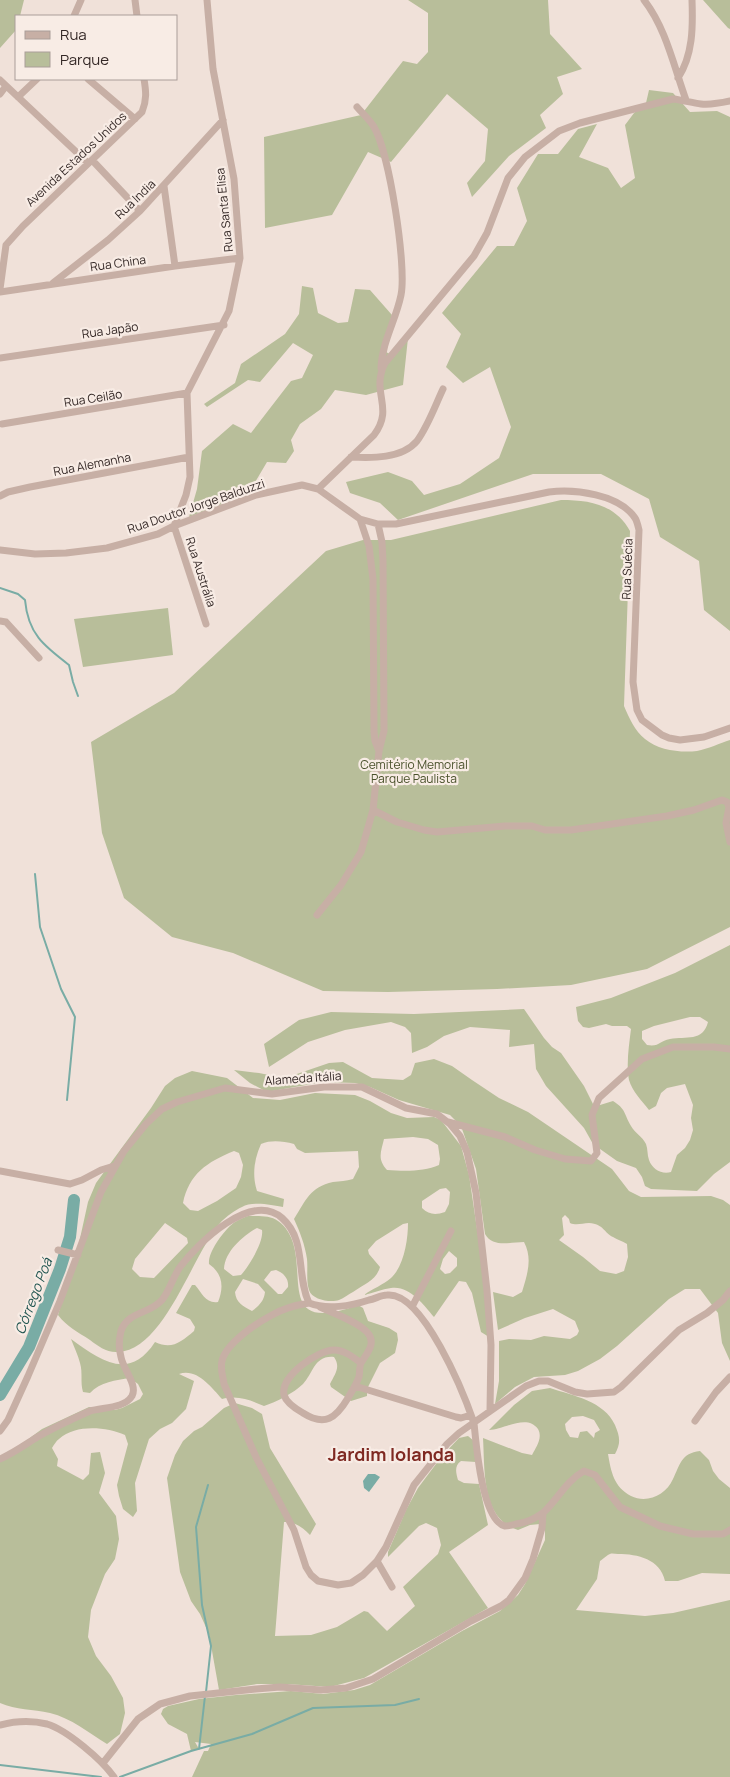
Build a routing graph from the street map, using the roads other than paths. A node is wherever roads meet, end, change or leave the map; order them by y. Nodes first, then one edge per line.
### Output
1 (82, 0) edge
2 (134, 0) edge
3 (207, 0) edge
4 (644, 0) edge
5 (692, 0) edge
6 (74, 15) edge
7 (136, 15) edge
8 (678, 78) junction
9 (0, 80) edge
10 (36, 80) edge
11 (89, 80) edge
12 (144, 80) edge
13 (6, 86) junction
14 (0, 94) edge
15 (18, 97) junction
16 (686, 100) junction
17 (730, 101) edge
18 (357, 107) dead end
19 (135, 119) junction
20 (224, 120) junction
21 (90, 161) junction
22 (164, 186) junction
23 (140, 211) junction
24 (6, 245) junction
25 (0, 252) edge
26 (240, 258) junction
27 (175, 266) junction
28 (53, 284) junction
29 (0, 290) edge
30 (224, 325) junction
31 (0, 358) edge
32 (381, 371) junction
33 (444, 389) dead end
34 (187, 393) junction
35 (2, 424) dead end
36 (189, 457) junction
37 (351, 458) junction
38 (318, 489) junction
39 (0, 496) edge
40 (360, 519) junction
41 (378, 524) junction
42 (174, 526) junction
43 (0, 550) edge
44 (0, 621) edge
45 (206, 624) dead end
46 (39, 658) dead end
47 (730, 728) edge
48 (378, 751) junction
49 (373, 810) junction
50 (730, 842) edge
51 (317, 915) dead end
52 (730, 1049) edge
53 (448, 1122) junction
54 (114, 1166) junction
55 (0, 1171) edge
56 (451, 1231) dead end
57 (58, 1250) dead end
58 (74, 1254) junction
59 (730, 1291) edge
60 (309, 1303) junction
61 (413, 1305) junction
62 (317, 1306) junction
63 (361, 1363) junction
64 (730, 1377) edge
65 (355, 1386) junction
66 (490, 1411) junction
67 (471, 1415) junction
68 (695, 1421) dead end
69 (474, 1423) junction
70 (0, 1431) edge
71 (0, 1459) edge
72 (543, 1513) junction
73 (730, 1530) edge
74 (377, 1561) junction
75 (392, 1587) dead end
76 (0, 1725) edge
77 (102, 1763) junction
78 (114, 1777) edge

1 - 6 street
2 - 7 street
3 - 20 street, Rua Santa Elisa
4 - 8 street
5 - 8 street
8 - 16 street
9 - 13 street
10 - 15 street
11 - 19 street
12 - 19 street, Avenida Estados Unidos
13 - 14 street
13 - 15 street
15 - 21 street
16 - 17 street
16 - 32 street
18 - 32 street
19 - 21 street, Avenida Estados Unidos
20 - 22 street, Rua India
20 - 26 street, Rua Santa Elisa
21 - 23 street
21 - 24 street, Avenida Estados Unidos
22 - 23 street, Rua India
22 - 27 street
23 - 28 street, Rua India
24 - 25 street
24 - 29 street
26 - 27 street, Rua China
26 - 30 street, Rua Santa Elisa
27 - 28 street, Rua China
28 - 29 street, Rua China
30 - 31 street, Rua Japão
30 - 34 street, Rua Santa Elisa
32 - 37 street
33 - 37 street
34 - 35 street, Rua Ceilão
34 - 36 street
36 - 39 street, Rua Alemanha
36 - 42 street
37 - 38 street
38 - 40 street
38 - 42 street, Rua Doutor Jorge Balduzzi
40 - 41 street, Rua Suécia
40 - 48 street
41 - 47 street, Rua Suécia
41 - 48 street
42 - 43 street, Rua Doutor Jorge Balduzzi
42 - 45 street, Rua Austrália
44 - 46 street
48 - 49 street
49 - 50 street
49 - 51 street
52 - 53 street
53 - 54 street, Alameda Itália
53 - 66 street, Alameda Itália
54 - 55 street
54 - 58 street, Alameda Itália
56 - 61 street
57 - 58 street
58 - 70 street, Alameda Itália
59 - 66 street
60 - 62 street
60 - 71 street
60 - 74 street
61 - 62 street
61 - 67 street
62 - 63 street
63 - 65 street
63 - 65 street
64 - 68 street
65 - 67 street
66 - 69 street
67 - 69 street
69 - 72 street
69 - 74 street
72 - 73 street
72 - 77 street
74 - 75 street
76 - 77 street
77 - 78 street

